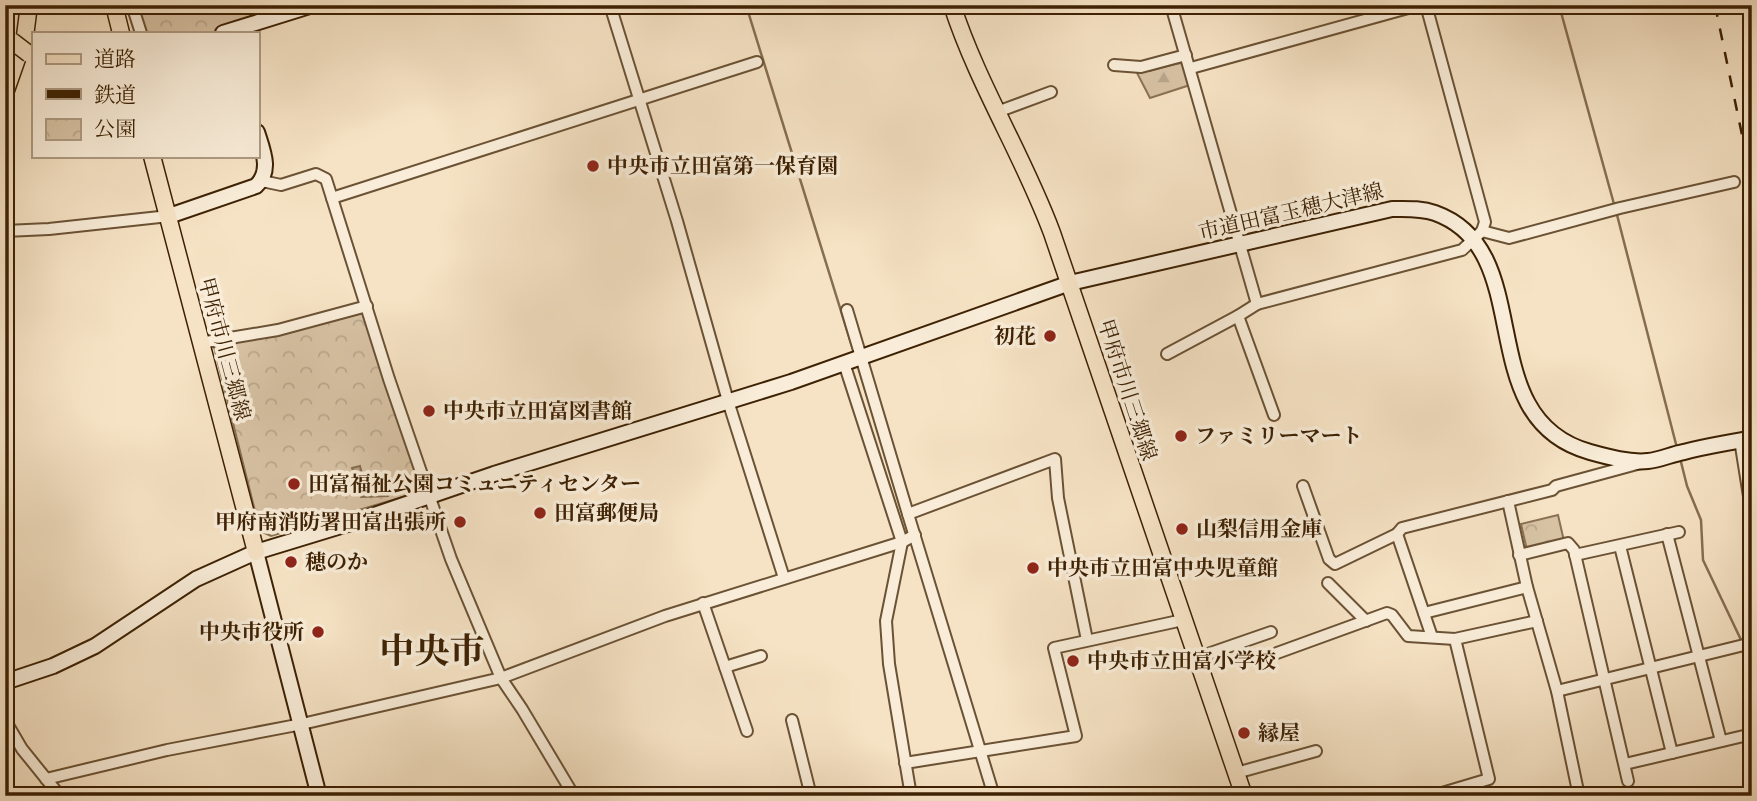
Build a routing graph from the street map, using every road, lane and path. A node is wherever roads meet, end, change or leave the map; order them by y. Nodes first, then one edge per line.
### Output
1 (29, 5) edge
2 (114, 5) edge
3 (132, 5) edge
4 (313, 5) edge
5 (610, 5) edge
6 (952, 5) edge
7 (1171, 5) edge
8 (1419, 5) edge
9 (1426, 5) edge
10 (121, 32) edge
11 (141, 32) edge
12 (228, 32) edge
13 (8, 38) edge
14 (31, 55) edge
15 (1186, 55) junction
16 (757, 62) dead end
17 (1114, 65) dead end
18 (1191, 68) junction
19 (1051, 92) dead end
20 (5, 93) edge
21 (639, 101) junction
22 (997, 112) junction
23 (259, 139) edge
24 (153, 158) edge
25 (262, 181) junction
26 (1734, 182) dead end
27 (332, 198) junction
28 (169, 216) junction
29 (5, 231) edge
30 (1478, 236) junction
31 (1241, 246) junction
32 (1070, 283) junction
33 (1258, 304) junction
34 (367, 306) junction
35 (847, 310) dead end
36 (1238, 316) junction
37 (200, 343) junction
38 (1167, 354) dead end
39 (854, 360) junction
40 (728, 401) junction
41 (1274, 415) dead end
42 (1746, 439) edge
43 (1648, 461) junction
44 (1303, 486) dead end
45 (429, 496) junction
46 (1508, 501) junction
47 (908, 514) junction
48 (1752, 515) edge
49 (1397, 534) junction
50 (909, 538) junction
51 (1620, 546) junction
52 (256, 552) junction
53 (1520, 555) junction
54 (1575, 555) junction
55 (784, 578) junction
56 (1328, 583) dead end
57 (1527, 587) junction
58 (703, 603) junction
59 (1424, 613) junction
60 (1183, 620) junction
61 (1366, 621) junction
62 (1537, 621) junction
63 (1271, 632) dead end
64 (1432, 637) junction
65 (1455, 639) junction
66 (1087, 640) junction
67 (1746, 644) edge
68 (1277, 653) dead end
69 (761, 656) dead end
70 (1700, 656) junction
71 (1196, 657) junction
72 (725, 667) junction
73 (1651, 668) junction
74 (501, 677) junction
75 (1604, 680) junction
76 (5, 682) edge
77 (1557, 691) junction
78 (5, 720) edge
79 (792, 720) dead end
80 (302, 724) junction
81 (747, 731) dead end
82 (1752, 734) edge
83 (1721, 741) junction
84 (1316, 751) dead end
85 (977, 752) junction
86 (1672, 753) junction
87 (905, 763) junction
88 (1625, 764) junction
89 (1236, 774) junction
90 (46, 779) junction
91 (1628, 781) dead end
92 (60, 796) edge
93 (319, 796) edge
94 (574, 796) edge
95 (811, 796) edge
96 (911, 796) edge
97 (994, 796) edge
98 (1244, 796) edge
99 (1432, 796) edge
100 (1579, 796) edge

1 - 20 main road
2 - 10 main road
3 - 11 street
4 - 12 street
5 - 21 street
6 - 22 main road, 甲府市川三郷線
7 - 15 street
8 - 18 street
9 - 30 street
13 - 14 main road, bridge
15 - 17 street
15 - 18 street
16 - 21 street
18 - 31 street
19 - 22 street
21 - 27 street
21 - 40 street
22 - 32 main road, 甲府市川三郷線
23 - 25 street
24 - 28 main road, 甲府市川三郷線
25 - 27 street
25 - 28 street
26 - 30 street
27 - 34 street
28 - 29 street
28 - 37 main road, 甲府市川三郷線
30 - 31 street, 市道田富玉穂大津線
30 - 33 street
30 - 43 street, 市道田富玉穂大津線
31 - 32 street, 市道田富玉穂大津線
31 - 33 street
32 - 39 street, 市道田富玉穂大津線
32 - 60 main road, 甲府市川三郷線
33 - 36 street
34 - 37 street
34 - 45 street
35 - 39 street
36 - 38 street
36 - 41 street
37 - 52 main road, 甲府市川三郷線
39 - 40 street, 市道田富玉穂大津線
39 - 47 street
39 - 50 street
40 - 45 street, 市道田富玉穂大津線
40 - 55 street
42 - 43 street, 市道田富玉穂大津線
42 - 48 street
43 - 46 street
44 - 49 street
45 - 52 street, 市道田富玉穂大津線
45 - 74 street
46 - 49 street
46 - 53 street
47 - 50 street
47 - 66 street
49 - 59 street
50 - 55 street
50 - 85 street
50 - 87 street
51 - 54 street
51 - 70 street
51 - 73 street
52 - 76 street, 市道田富玉穂大津線
52 - 80 street
53 - 54 street
53 - 57 street
54 - 75 street
55 - 58 street
56 - 61 street
57 - 59 street
57 - 62 street
58 - 72 street
58 - 74 street
59 - 64 street
60 - 66 street
60 - 71 main road, 甲府市川三郷線
61 - 64 street
61 - 68 street
62 - 65 street
62 - 77 street
63 - 71 street
64 - 65 street
65 - 99 street
66 - 85 street
67 - 70 street
69 - 72 street
70 - 73 street
70 - 83 street
71 - 89 main road, 甲府市川三郷線
72 - 81 street
73 - 75 street
73 - 86 street
74 - 80 street
74 - 94 street
75 - 77 street
75 - 88 street
77 - 100 street
78 - 90 street
79 - 95 street
80 - 90 street
80 - 93 street
82 - 83 street
83 - 86 street
84 - 89 street
85 - 87 street
85 - 97 street
86 - 88 street
87 - 96 street
88 - 91 street
89 - 98 main road, 甲府市川三郷線
90 - 92 street

